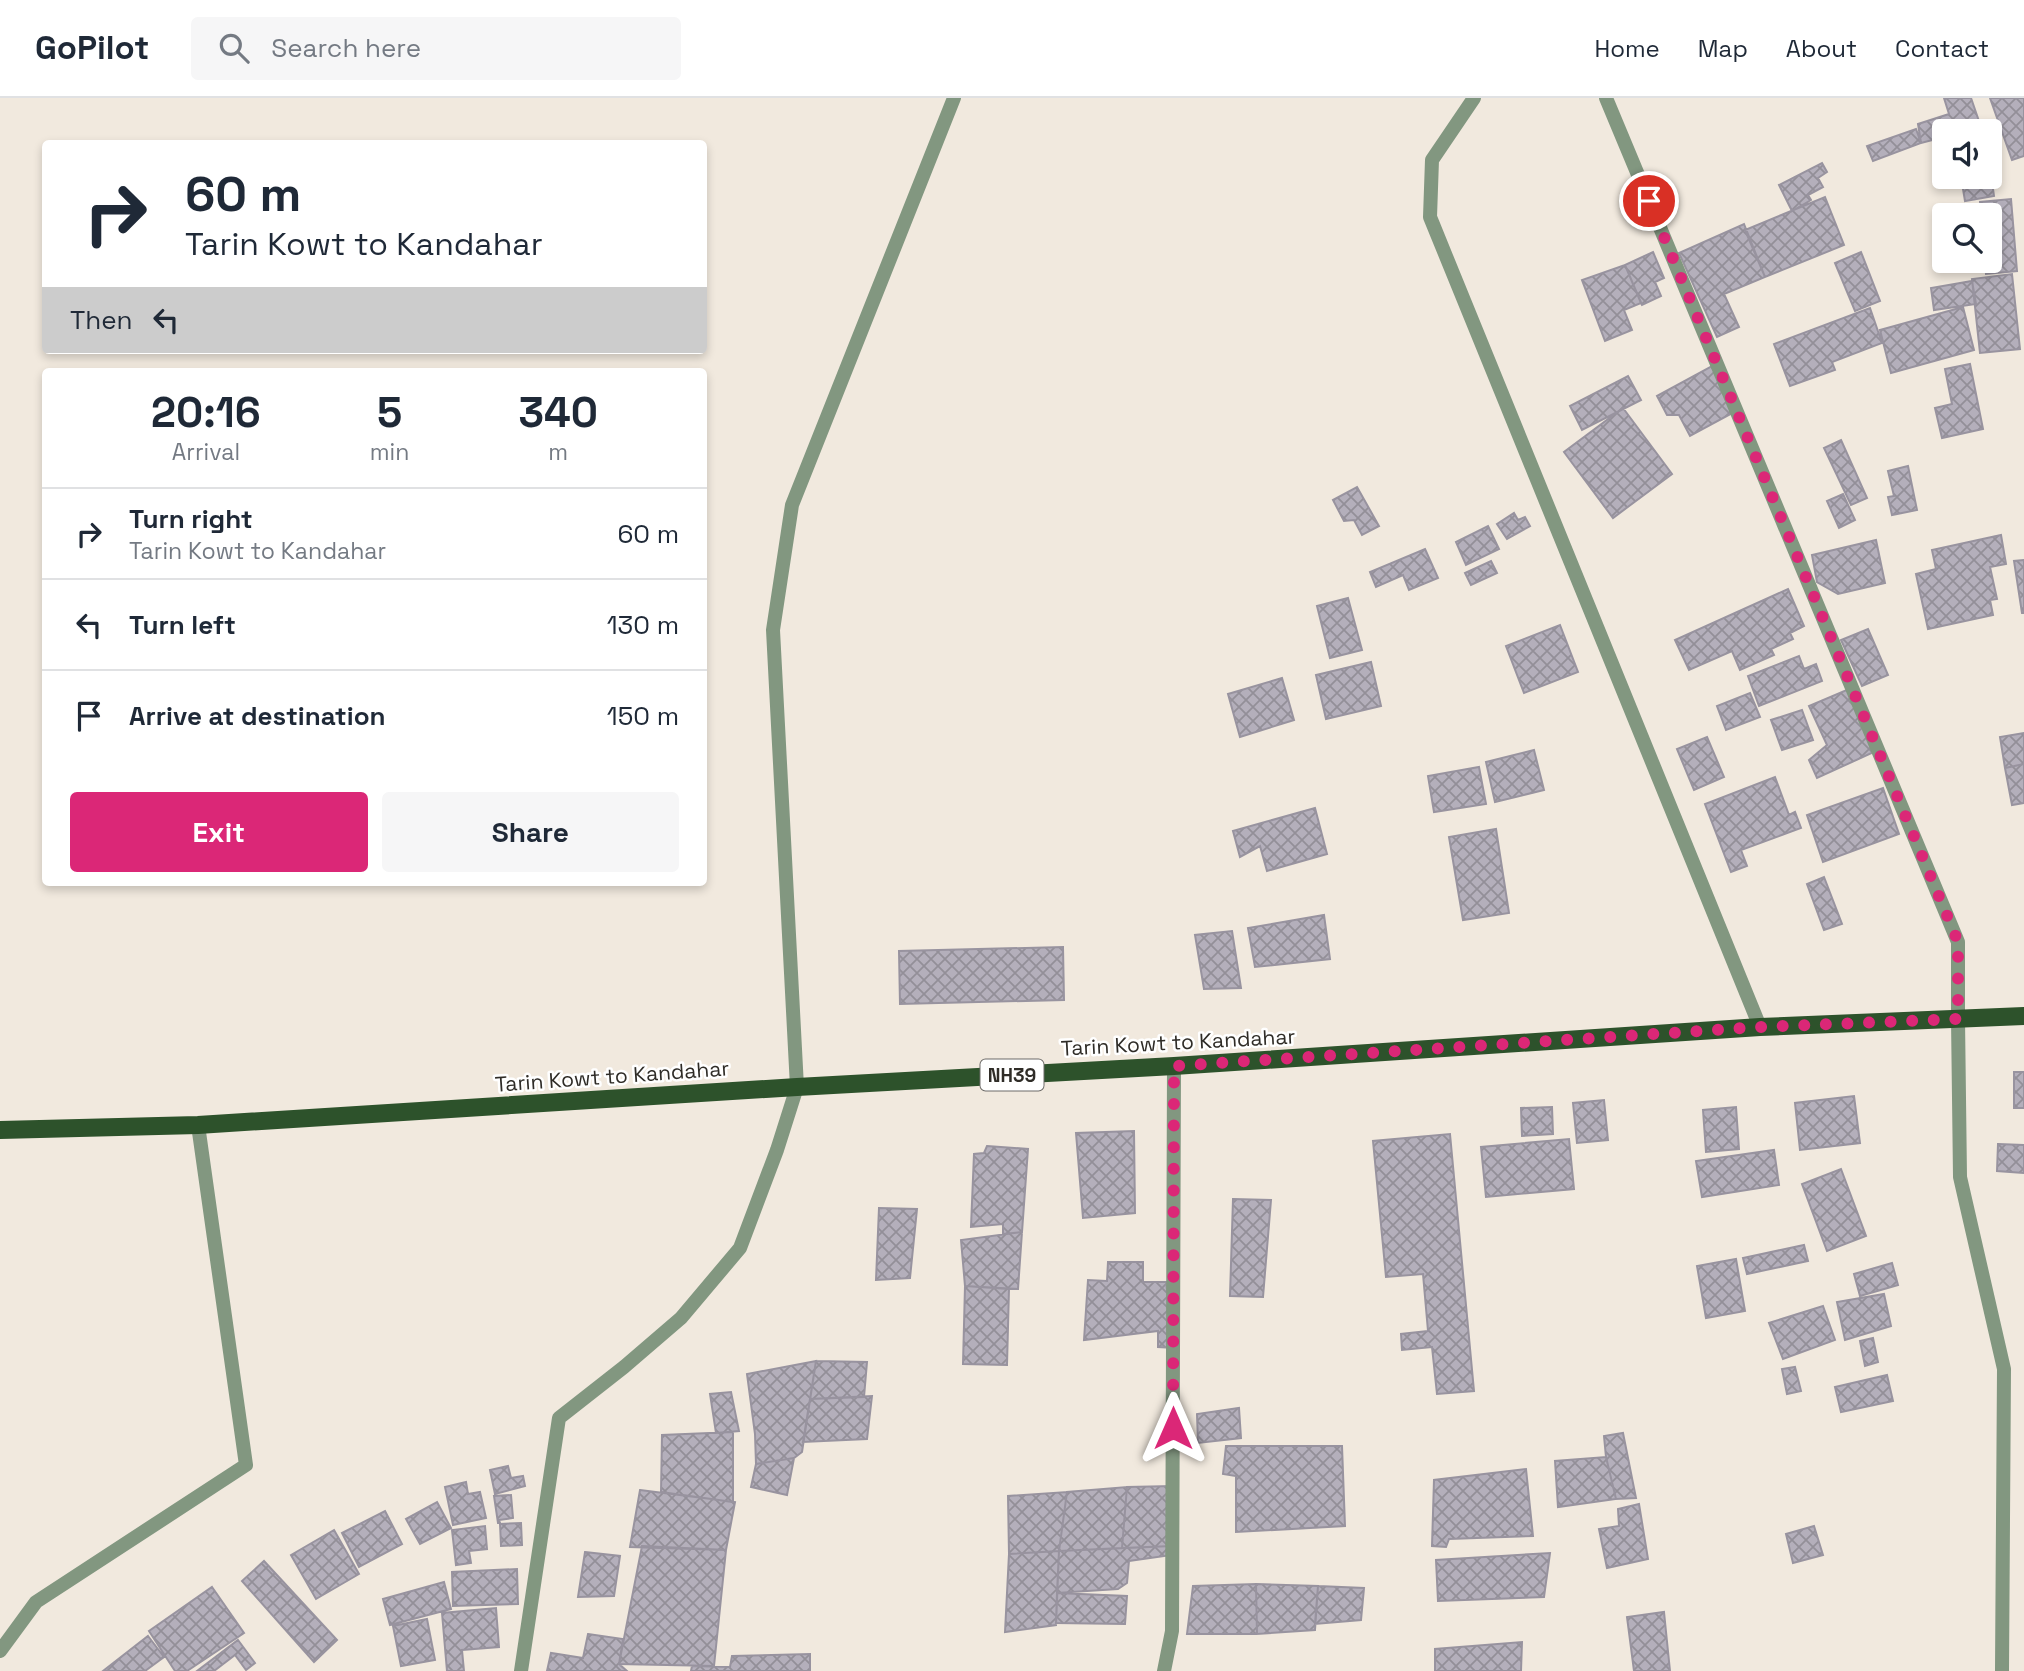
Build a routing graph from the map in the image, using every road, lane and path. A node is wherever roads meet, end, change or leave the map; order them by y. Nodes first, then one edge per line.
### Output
1 (954, 98) edge
2 (1474, 98) edge
3 (1606, 98) edge
4 (2024, 1016) edge
5 (1958, 1019) junction
6 (1760, 1027) junction
7 (1174, 1066) junction
8 (797, 1087) junction
9 (198, 1125) junction
10 (0, 1130) edge
11 (0, 1651) edge
12 (521, 1671) edge
13 (1164, 1671) edge
14 (2002, 1671) edge

1 - 8 street
2 - 6 street
3 - 5 street
4 - 5 main road, Tarin Kowt to Kandahar / NH39
5 - 6 main road, Tarin Kowt to Kandahar / NH39
5 - 14 street
6 - 7 main road, Tarin Kowt to Kandahar / NH39
7 - 8 main road, Tarin Kowt to Kandahar / NH39
7 - 13 street
8 - 9 main road, Tarin Kowt to Kandahar / NH39
8 - 12 street
9 - 10 main road, Tarin Kowt to Kandahar / NH39
9 - 11 street

